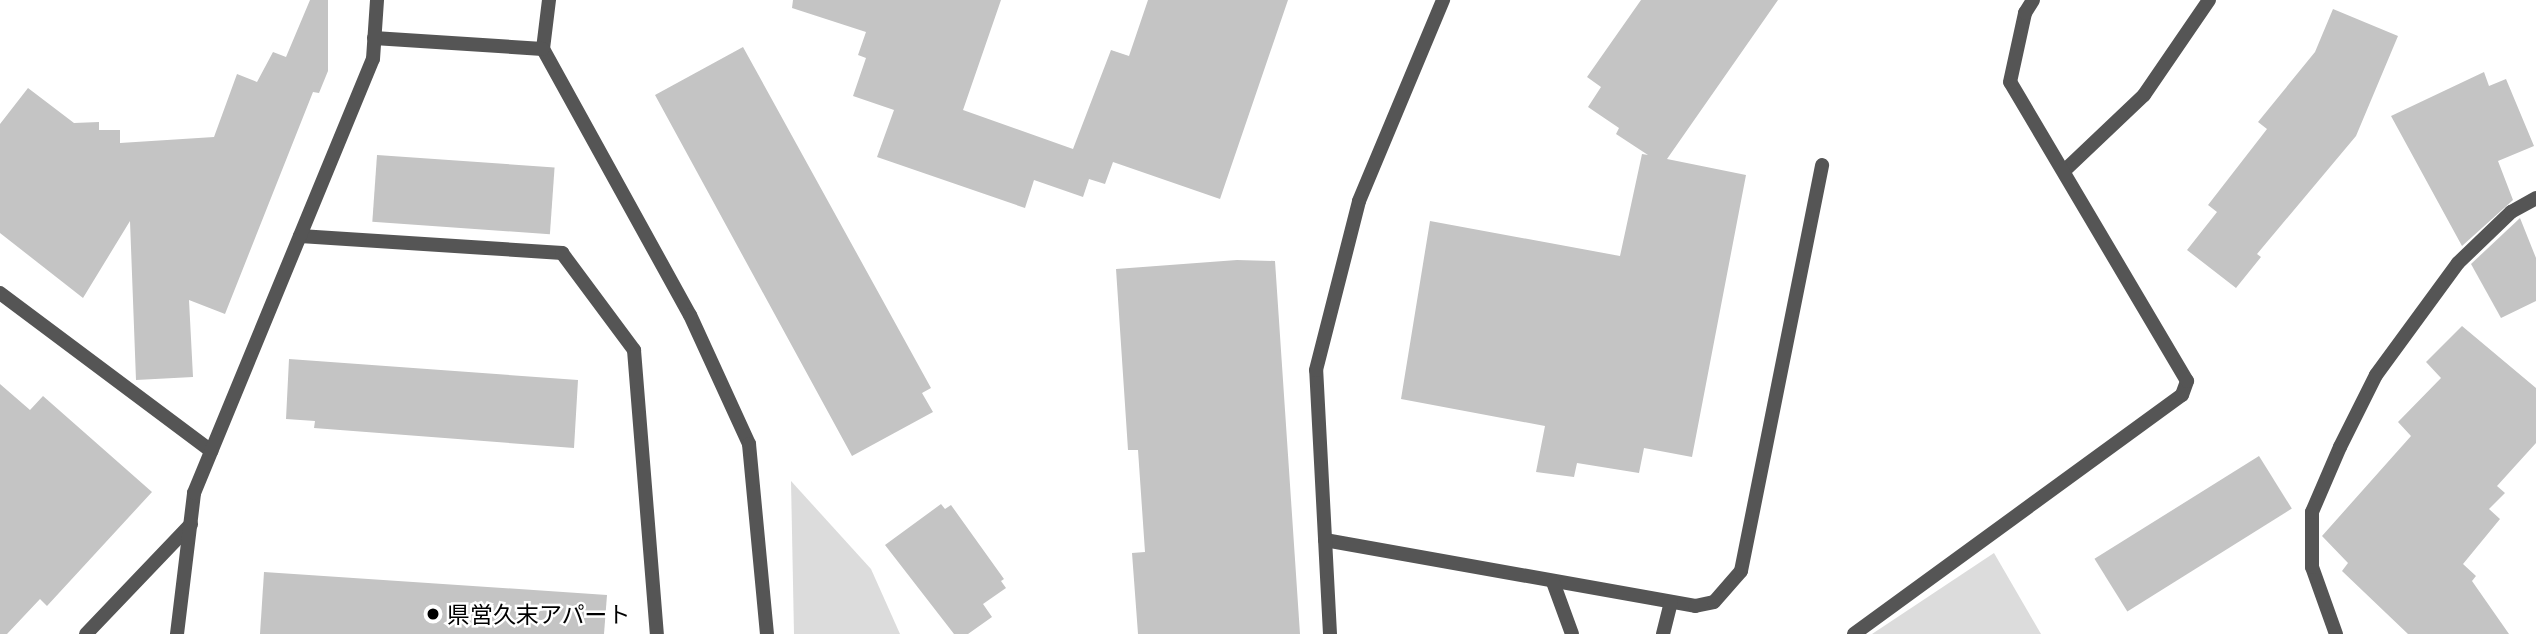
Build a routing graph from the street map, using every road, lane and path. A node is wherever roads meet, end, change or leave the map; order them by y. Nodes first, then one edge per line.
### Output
1 (377, 0) edge
2 (549, 0) edge
3 (1443, 0) edge
4 (2033, 0) edge
5 (2209, 0) edge
6 (374, 38) junction
7 (543, 49) junction
8 (1822, 165) dead end
9 (2064, 171) junction
10 (2536, 198) edge
11 (300, 236) junction
12 (0, 293) edge
13 (211, 451) junction
14 (191, 524) junction
15 (1325, 540) junction
16 (1553, 582) junction
17 (1671, 602) junction
18 (86, 634) edge
19 (177, 634) edge
20 (657, 634) edge
21 (767, 634) edge
22 (1330, 634) edge
23 (1572, 634) edge
24 (1663, 634) edge
25 (1854, 634) edge
26 (2336, 634) edge

1 - 6 street
2 - 7 street
3 - 15 street
4 - 9 street
5 - 9 street
6 - 7 street
6 - 11 street
7 - 21 street
8 - 17 street
9 - 25 street
10 - 26 street
11 - 13 street
11 - 20 street
12 - 13 street
13 - 14 street
14 - 18 street
14 - 19 street
15 - 16 street
15 - 22 street
16 - 17 street
16 - 23 street
17 - 24 street

